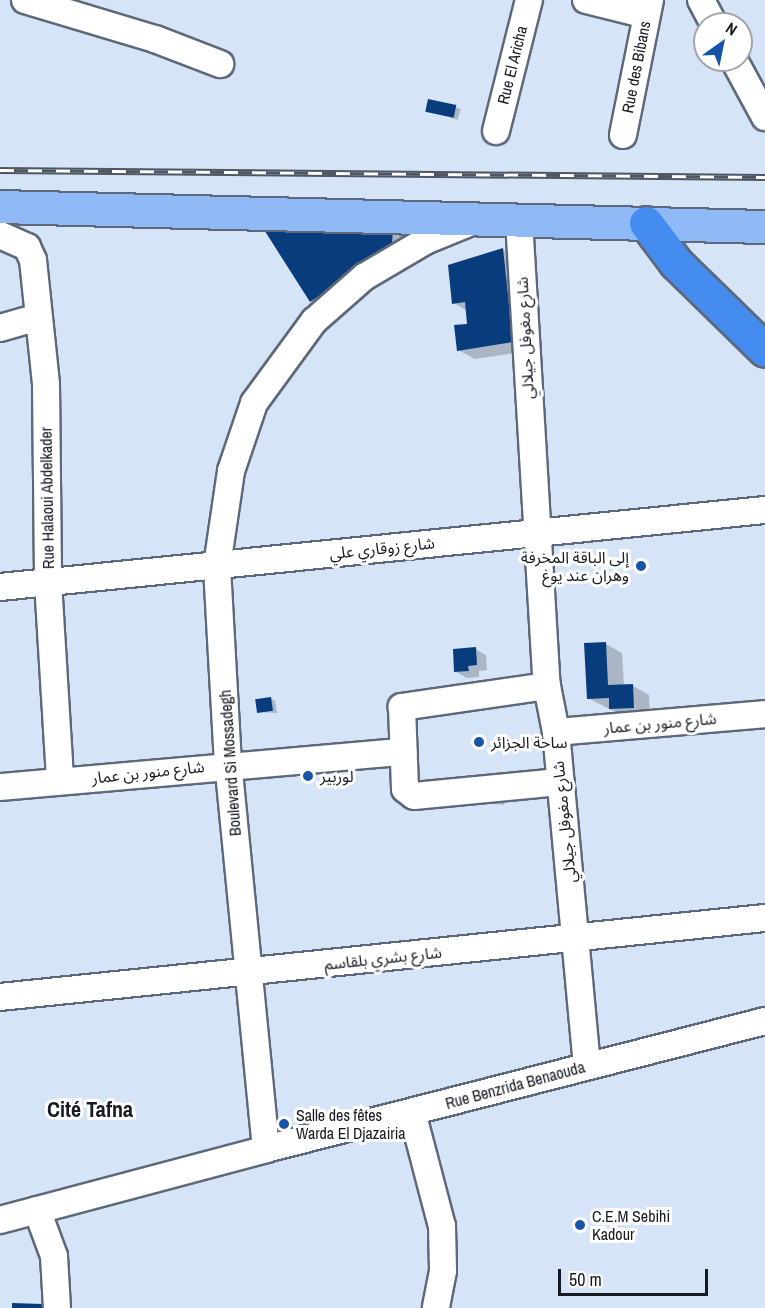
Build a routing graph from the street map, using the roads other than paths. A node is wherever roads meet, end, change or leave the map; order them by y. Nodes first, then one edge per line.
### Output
1 (25, 0) edge
2 (529, 0) edge
3 (586, 0) edge
4 (648, 8) edge
5 (220, 64) dead end
6 (741, 72) edge
7 (765, 117) edge
8 (495, 131) dead end
9 (623, 135) dead end
10 (0, 207) edge
11 (480, 219) junction
12 (519, 220) junction
13 (646, 223) junction
14 (765, 227) edge
15 (0, 235) edge
16 (38, 317) junction
17 (0, 328) edge
18 (765, 350) edge
19 (765, 510) edge
20 (538, 531) junction
21 (218, 566) junction
22 (48, 582) junction
23 (0, 587) edge
24 (547, 686) junction
25 (765, 714) edge
26 (556, 732) junction
27 (403, 752) junction
28 (228, 764) junction
29 (60, 781) junction
30 (559, 782) junction
31 (0, 787) edge
32 (765, 918) edge
33 (576, 936) junction
34 (247, 973) junction
35 (0, 997) edge
36 (765, 1021) edge
37 (587, 1066) junction
38 (412, 1113) junction
39 (266, 1149) junction
40 (37, 1210) junction
41 (0, 1220) edge
42 (57, 1308) edge
43 (436, 1308) edge

1 - 5 street
2 - 8 street, Rue El Aricha
3 - 4 street
4 - 9 street, Rue des Bibans
6 - 7 street
10 - 11 main road
11 - 12 main road
11 - 21 street, Boulevard Si Mossadegh
12 - 13 main road
12 - 20 street, شارع مغوفل جيلالي
13 - 14 main road
13 - 18 highway
15 - 16 street, Rue Halaoui Abdelkader
16 - 17 street
16 - 22 street, Rue Halaoui Abdelkader
19 - 20 street, شارع زوقاري علي
20 - 21 street, شارع زوقاري علي
20 - 24 street, شارع مغوفل جيلالي
21 - 22 street, شارع زوقاري علي
21 - 28 street, Boulevard Si Mossadegh
22 - 23 street, شارع زوقاري علي
22 - 29 street, Rue Halaoui Abdelkader
24 - 26 street, شارع مغوفل جيلالي
24 - 27 street
25 - 26 street, شارع منور بن عمار
26 - 30 street, شارع مغوفل جيلالي
27 - 28 street, شارع منور بن عمار
27 - 30 street
28 - 29 street, شارع منور بن عمار
28 - 34 street, Boulevard Si Mossadegh
29 - 31 street, شارع منور بن عمار
30 - 33 street, شارع مغوفل جيلالي
32 - 33 street, شارع بشري بلقاسم
33 - 34 street, شارع بشري بلقاسم
33 - 37 street, شارع مغوفل جيلالي
34 - 35 street, شارع بشري بلقاسم
34 - 39 street, Boulevard Si Mossadegh
36 - 37 street, Rue Benzrida Benaouda
37 - 38 street, Rue Benzrida Benaouda
38 - 39 street, Rue Benzrida Benaouda
38 - 43 street
39 - 40 street
40 - 41 street
40 - 42 street

